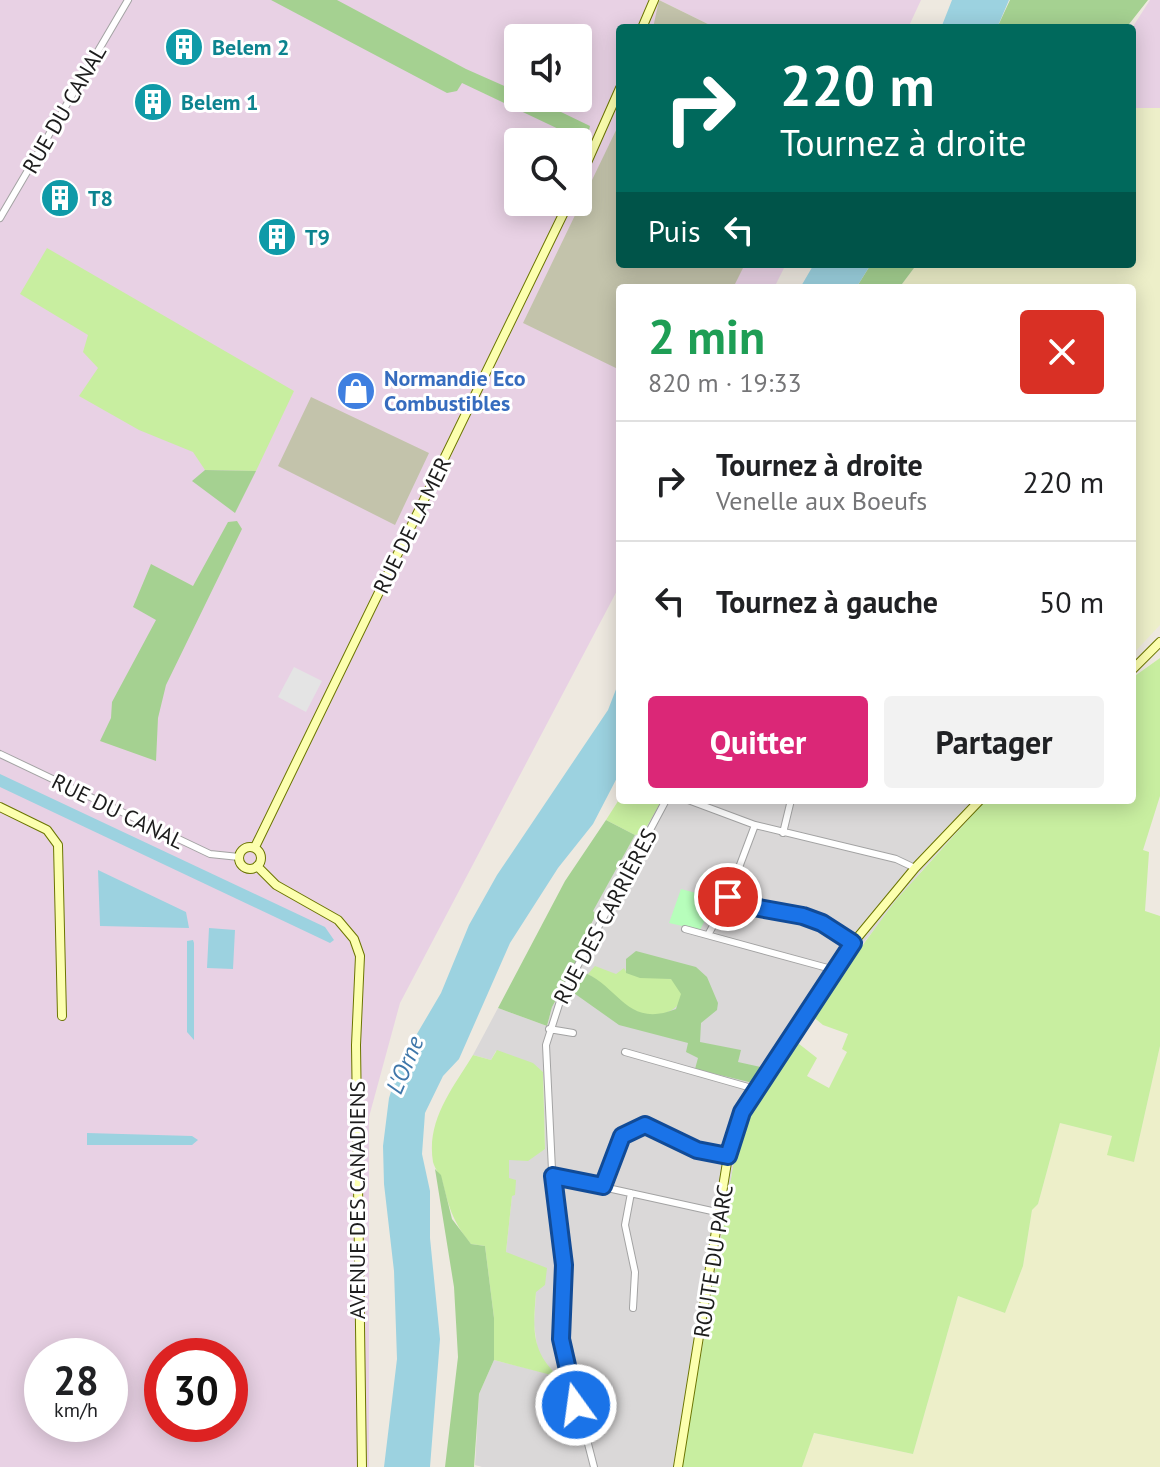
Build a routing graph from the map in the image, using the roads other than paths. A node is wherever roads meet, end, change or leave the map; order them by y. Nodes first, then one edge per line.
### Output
1 (128, 0) edge
2 (647, 0) edge
3 (654, 0) edge
4 (643, 24) edge
5 (644, 24) edge
6 (616, 97) edge
7 (592, 151) edge
8 (562, 216) edge
9 (0, 218) edge
10 (1159, 646) edge
11 (1136, 666) edge
12 (0, 754) edge
13 (664, 804) edge
14 (699, 804) edge
15 (790, 804) edge
16 (968, 804) edge
17 (976, 804) edge
18 (0, 807) edge
19 (972, 808) junction
20 (755, 825) junction
21 (783, 833) junction
22 (255, 847) junction
23 (239, 857) junction
24 (257, 866) junction
25 (915, 868) junction
26 (726, 902) junction
27 (685, 929) dead end
28 (708, 935) junction
29 (853, 943) junction
30 (835, 970) junction
31 (62, 1016) dead end
32 (549, 1029) junction
33 (573, 1033) dead end
34 (625, 1052) dead end
35 (755, 1089) junction
36 (728, 1156) junction
37 (553, 1176) junction
38 (603, 1186) junction
39 (631, 1193) junction
40 (721, 1213) junction
41 (633, 1308) dead end
42 (362, 1467) edge
43 (594, 1467) edge
44 (678, 1467) edge

1 - 9 street, RUE DU CANAL
2 - 4 street
3 - 5 street
6 - 7 street
8 - 22 street, RUE DE LA MER
10 - 11 street
12 - 23 street, RUE DU CANAL
13 - 32 street, RUE DES CARRIÈRES
14 - 20 street
15 - 21 street
16 - 19 street
17 - 19 street, ROUTE DU PARC
18 - 31 street
19 - 25 street, ROUTE DU PARC
20 - 21 street
20 - 26 street
21 - 25 street
22 - 23 street
22 - 24 street
23 - 24 street
24 - 42 street, AVENUE DES CANADIENS
25 - 29 street, ROUTE DU PARC
26 - 28 street
26 - 29 street
27 - 28 street
28 - 30 street
29 - 30 street, ROUTE DU PARC
30 - 35 street, ROUTE DU PARC
32 - 33 street
32 - 37 street, RUE DES CARRIÈRES
34 - 35 street
35 - 36 street, ROUTE DU PARC
36 - 38 street
36 - 40 street, ROUTE DU PARC
37 - 38 street
37 - 43 street, RUE DES CARRIÈRES
38 - 39 street
39 - 40 street
39 - 41 street
40 - 44 street, ROUTE DU PARC

